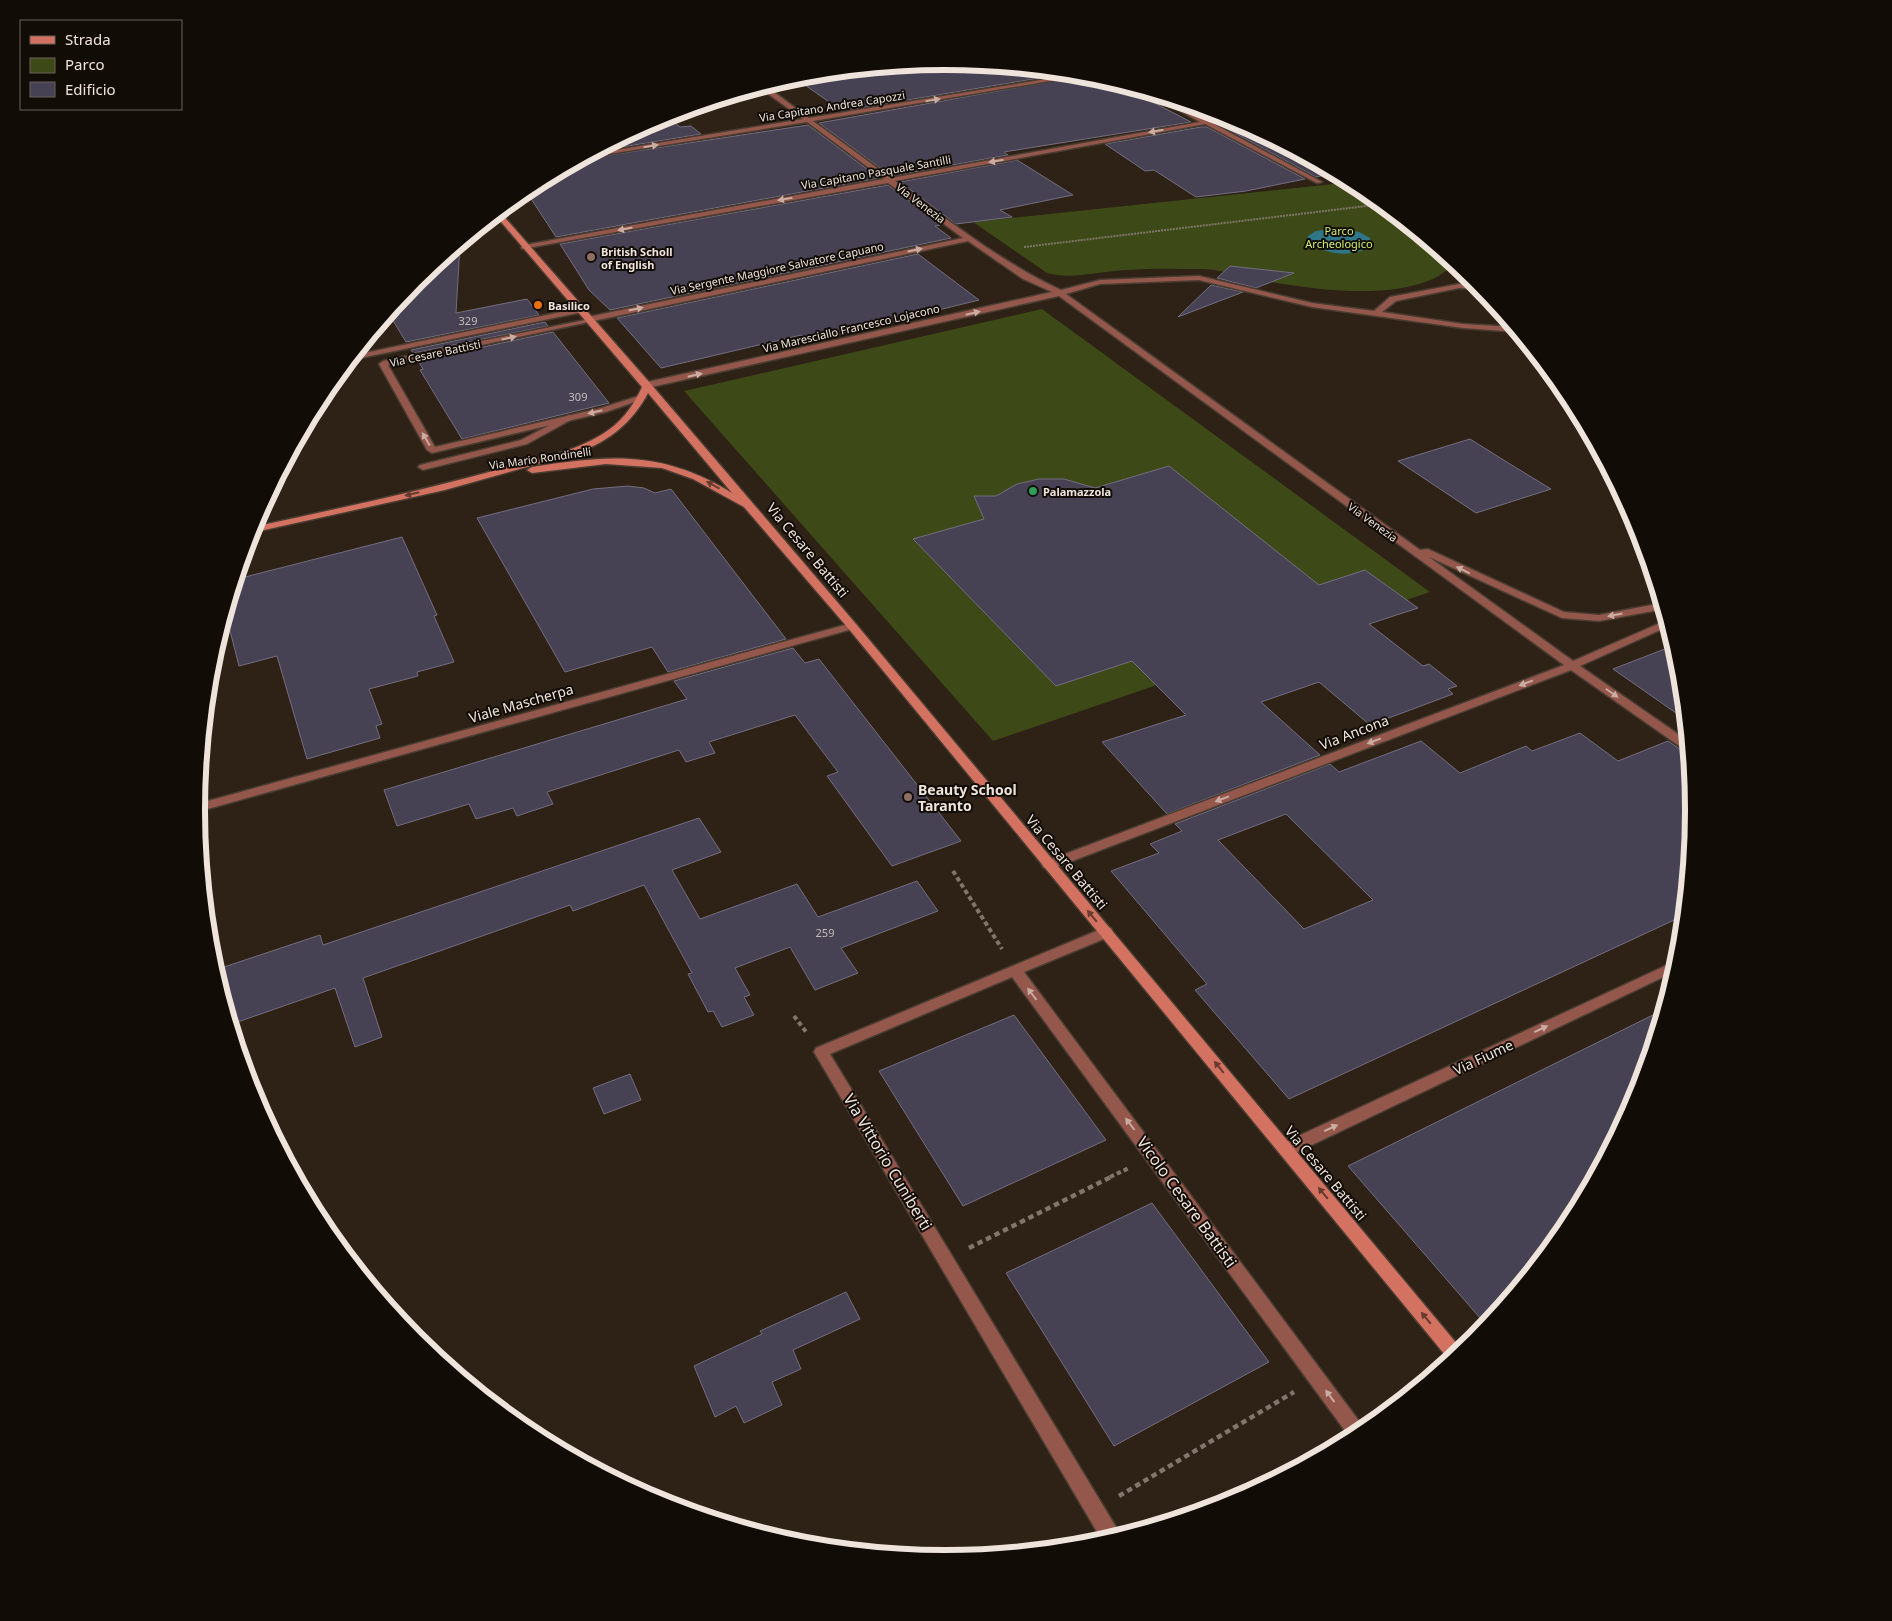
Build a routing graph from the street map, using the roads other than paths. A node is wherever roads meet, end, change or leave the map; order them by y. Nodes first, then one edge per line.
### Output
1 (1059, 79) edge
2 (769, 92) edge
3 (1174, 106) edge
4 (809, 120) junction
5 (1214, 120) edge
6 (1204, 122) junction
7 (603, 154) edge
8 (890, 180) junction
9 (1319, 182) dead end
10 (502, 218) edge
11 (969, 239) junction
12 (525, 247) junction
13 (1469, 286) edge
14 (1060, 293) junction
15 (580, 310) junction
16 (1375, 314) junction
17 (590, 320) junction
18 (1509, 329) edge
19 (362, 356) edge
20 (644, 392) junction
21 (572, 417) junction
22 (423, 466) dead end
23 (468, 481) junction
24 (755, 510) junction
25 (262, 528) edge
26 (1395, 537) junction
27 (1657, 607) edge
28 (1663, 625) edge
29 (852, 626) junction
30 (1572, 666) junction
31 (1683, 743) edge
32 (205, 806) edge
33 (1049, 865) junction
34 (1106, 932) junction
35 (1669, 969) edge
36 (1014, 970) junction
37 (1287, 1149) junction
38 (1452, 1350) edge
39 (1354, 1428) edge
40 (1108, 1533) edge

4 -> 1 street, Via Capitano Andrea Capozzi
2 - 4 street, Via Venezia
3 - 6 street
7 -> 4 street, Via Capitano Andrea Capozzi
4 - 8 street, Via Venezia
5 - 6 street, Via Capitano Pasquale Santilli
6 -> 8 street, Via Capitano Pasquale Santilli
6 - 9 street
8 - 11 street, Via Venezia
8 -> 12 street, Via Capitano Pasquale Santilli
10 - 12 main road, Via Cesare Battisti
11 - 14 street, Via Venezia
17 -> 11 street, Via Sergente Maggiore Salvatore Capuano
12 - 15 main road, Via Cesare Battisti
13 - 16 street
14 - 16 street
20 -> 14 street, Via Maresciallo Francesco Lojacono
14 - 26 street, Via Venezia
15 - 17 main road, Via Cesare Battisti
15 - 19 street, Via Cesare Battisti
16 - 18 street
17 - 20 main road, Via Cesare Battisti
21 -> 17 street, Via Cesare Battisti
20 -> 21 street, Via Cesare Battisti
20 - 23 main road, Via Mario Rondinelli
20 - 24 main road, Via Cesare Battisti
21 - 22 street
24 -> 23 main road, Via Mario Rondinelli
23 -> 25 main road, Via Mario Rondinelli
24 - 29 main road, Via Cesare Battisti
27 -> 26 street
26 - 30 street, Via Venezia
28 - 30 street, Via Ancona
29 - 32 street, Viale Mascherpa
29 - 33 main road, Via Cesare Battisti
30 -> 31 street, Via Venezia
30 -> 33 street, Via Ancona
34 -> 33 main road, Via Cesare Battisti
34 - 36 street, Via Vittorio Cuniberti
37 -> 34 main road, Via Cesare Battisti
37 -> 35 street, Via Fiume
39 -> 36 street, Vicolo Cesare Battisti
36 - 40 street, Via Vittorio Cuniberti
38 -> 37 main road, Via Cesare Battisti

